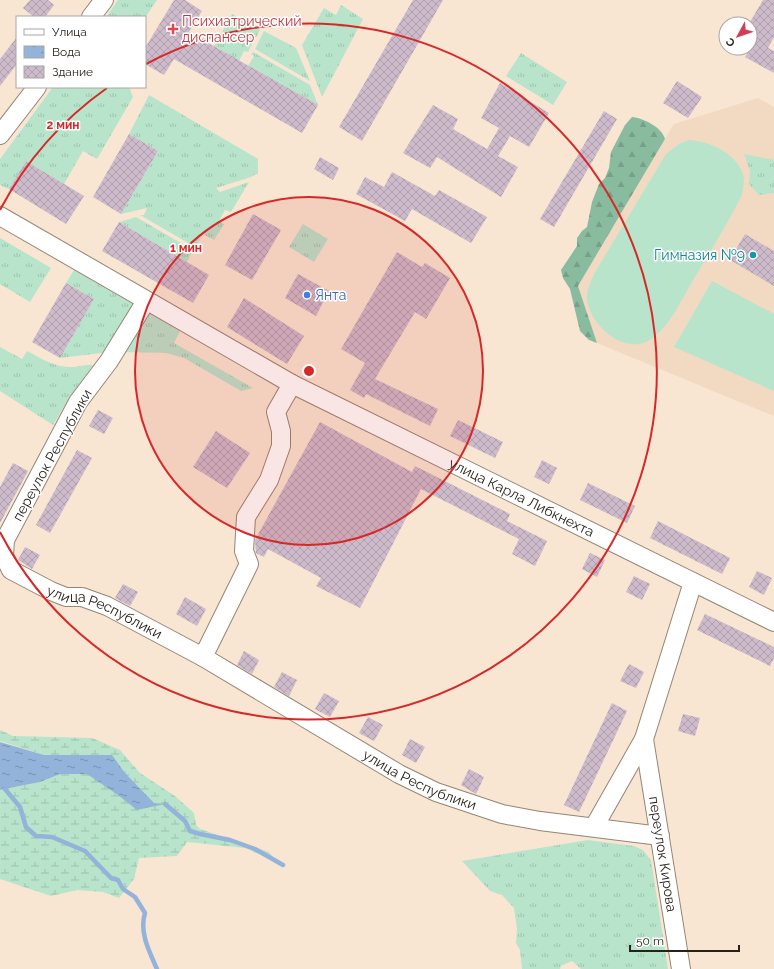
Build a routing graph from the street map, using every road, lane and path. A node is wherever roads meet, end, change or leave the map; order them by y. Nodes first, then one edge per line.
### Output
1 (104, 0) edge
2 (92, 16) edge
3 (36, 88) edge
4 (0, 135) edge
5 (0, 216) edge
6 (146, 301) junction
7 (292, 384) junction
8 (4, 568) edge
9 (693, 582) junction
10 (774, 622) edge
11 (204, 657) junction
12 (644, 739) junction
13 (594, 827) junction
14 (660, 836) junction
15 (681, 969) edge

1 - 2 street
3 - 4 street
5 - 6 street, улица Карла Либкнехта
6 - 7 street, улица Карла Либкнехта
6 - 8 street, переулок Республики
7 - 9 street, улица Карла Либкнехта
7 - 11 street
8 - 11 street, улица Республики
9 - 10 street, улица Карла Либкнехта
9 - 12 street, переулок Кирова
11 - 13 street, улица Республики
12 - 13 street, переулок Кирова
12 - 14 street, переулок Кирова
13 - 14 street, улица Республики
14 - 15 street, переулок Кирова

